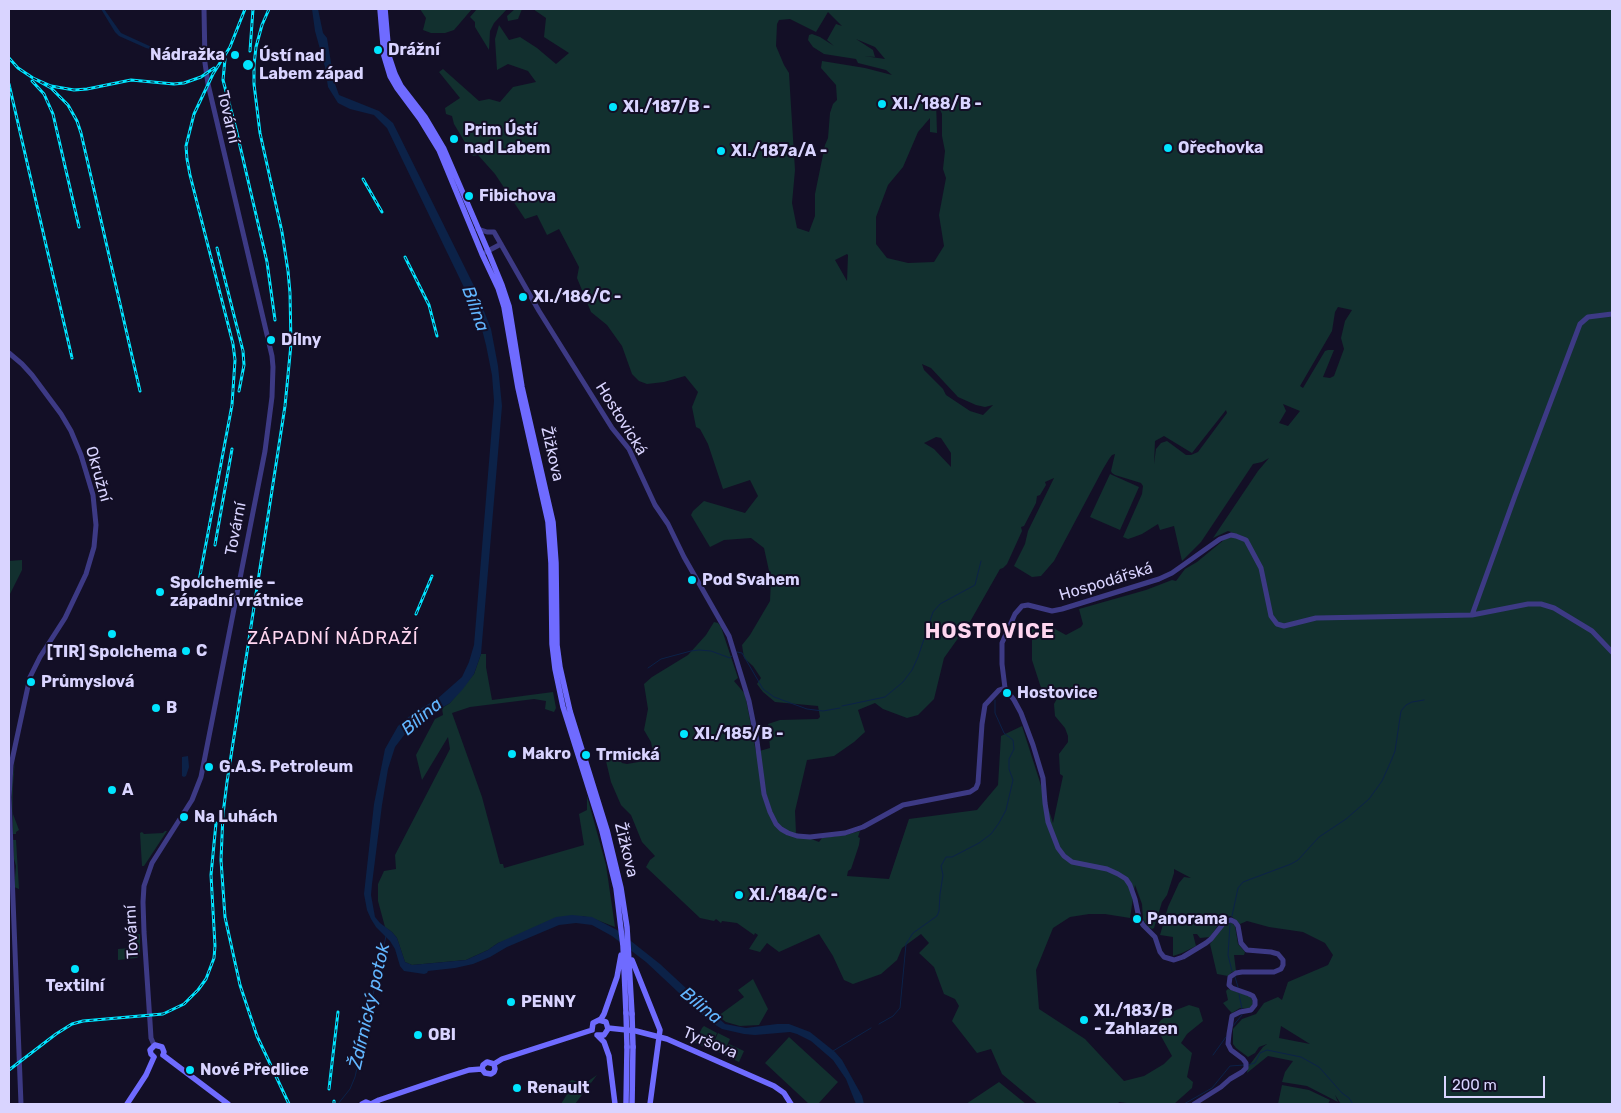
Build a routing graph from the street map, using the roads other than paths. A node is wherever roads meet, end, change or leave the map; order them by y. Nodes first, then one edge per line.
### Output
1 (204, 9) edge
2 (380, 9) edge
3 (385, 9) edge
4 (478, 229) junction
5 (501, 244) junction
6 (485, 252) junction
7 (1612, 314) edge
8 (9, 353) edge
9 (1472, 615) junction
10 (1612, 652) edge
11 (1005, 688) junction
12 (623, 946) junction
13 (629, 951) junction
14 (629, 1013) junction
15 (599, 1020) junction
16 (608, 1028) junction
17 (592, 1030) junction
18 (598, 1036) junction
19 (660, 1036) junction
20 (154, 1045) junction
21 (630, 1047) junction
22 (163, 1055) junction
23 (154, 1057) junction
24 (494, 1064) junction
25 (482, 1069) junction
26 (21, 1104) edge
27 (127, 1104) edge
28 (228, 1104) edge
29 (362, 1104) edge
30 (372, 1104) edge
31 (615, 1104) edge
32 (626, 1104) edge
33 (632, 1104) edge
34 (650, 1104) edge
35 (791, 1104) edge
36 (1194, 1104) edge

1 - 20 street, Tovární
2 - 6 main road, Žižkova
3 - 4 main road, Žižkova
4 - 5 street, Hostovická
4 - 6 main road, Žižkova
5 - 6 street
5 - 11 street, Hostovická
6 - 12 main road, Žižkova
6 - 13 main road, Žižkova
7 - 9 street
8 - 26 street, Okružní
9 - 10 street
9 - 11 street, Hospodářská
11 - 36 street
12 - 14 main road
12 - 15 main road
13 - 14 main road
13 - 19 main road
14 - 21 main road, bridge
15 - 16 main road
15 - 17 main road
16 - 18 main road
16 - 19 main road, Tyršova
17 - 18 main road
17 - 24 main road
18 - 31 main road
19 - 34 main road
19 - 35 main road, Tyršova
20 - 22 main road
20 - 23 main road
21 - 32 main road
21 - 33 main road
22 - 23 main road
22 - 28 main road
23 - 27 main road
24 - 25 main road
24 - 25 main road
25 - 30 main road
29 - 30 main road

